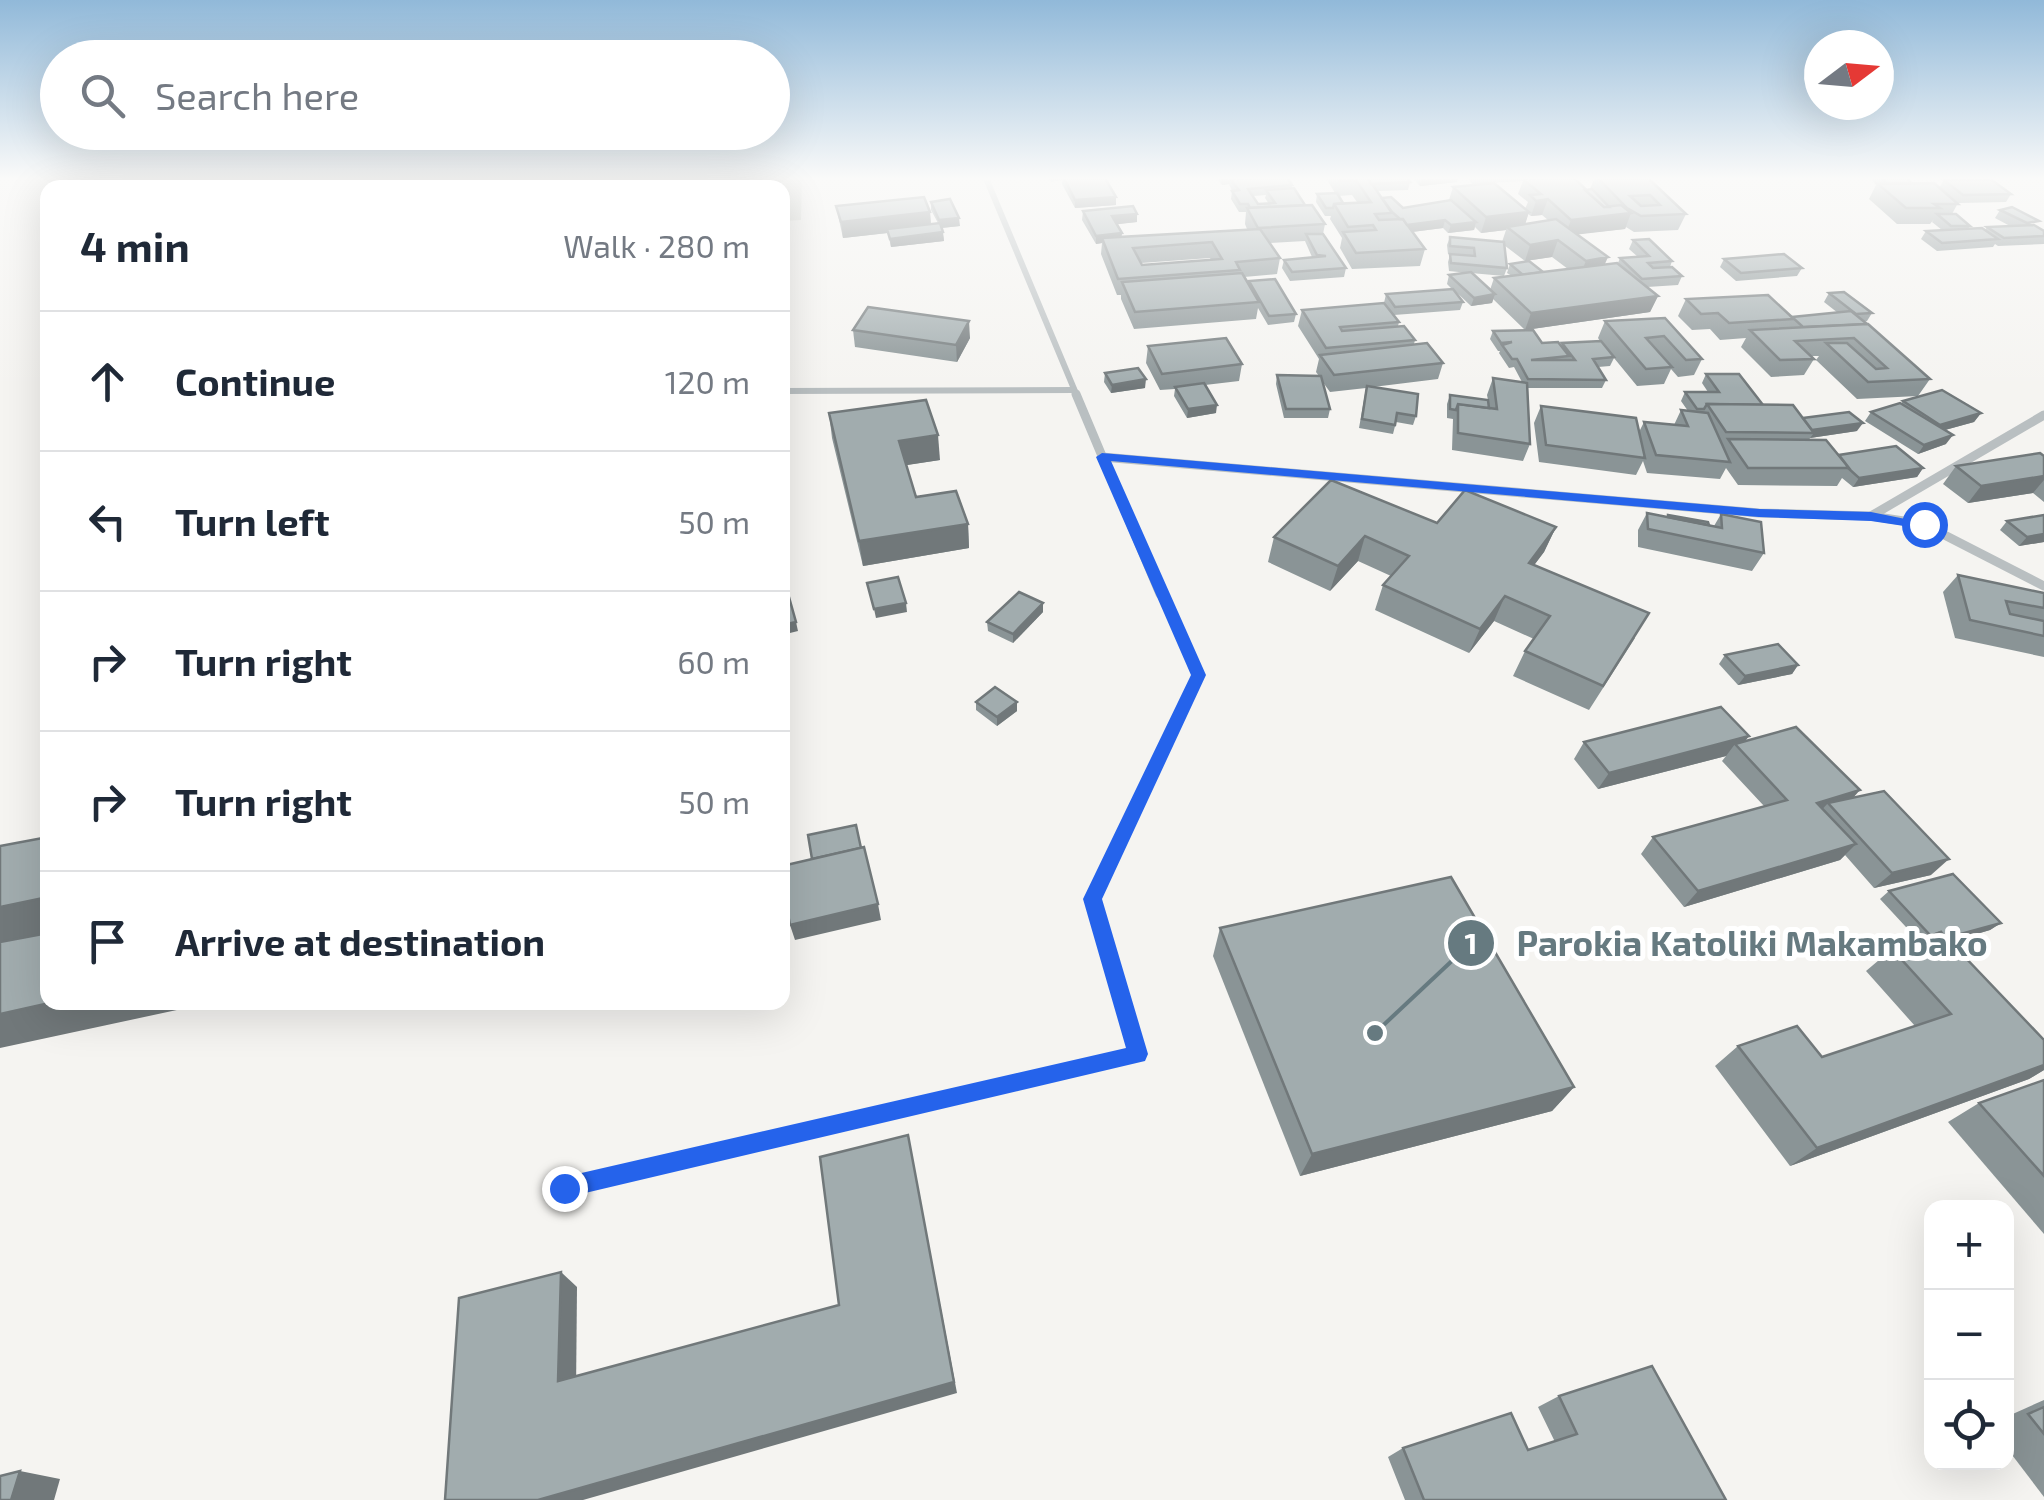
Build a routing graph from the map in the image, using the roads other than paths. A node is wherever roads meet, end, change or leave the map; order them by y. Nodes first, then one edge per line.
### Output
1 (1015, 248) edge
2 (1074, 390) junction
3 (790, 391) edge
4 (2044, 414) edge
5 (1102, 457) junction
6 (1871, 516) junction
7 (2044, 586) edge
8 (1160, 594) joint
9 (564, 1188) dead end

1 - 2 street
2 - 3 street
2 - 5 street
4 - 6 street
5 - 6 street
5 - 8 street
6 - 7 street
8 - 9 lane

